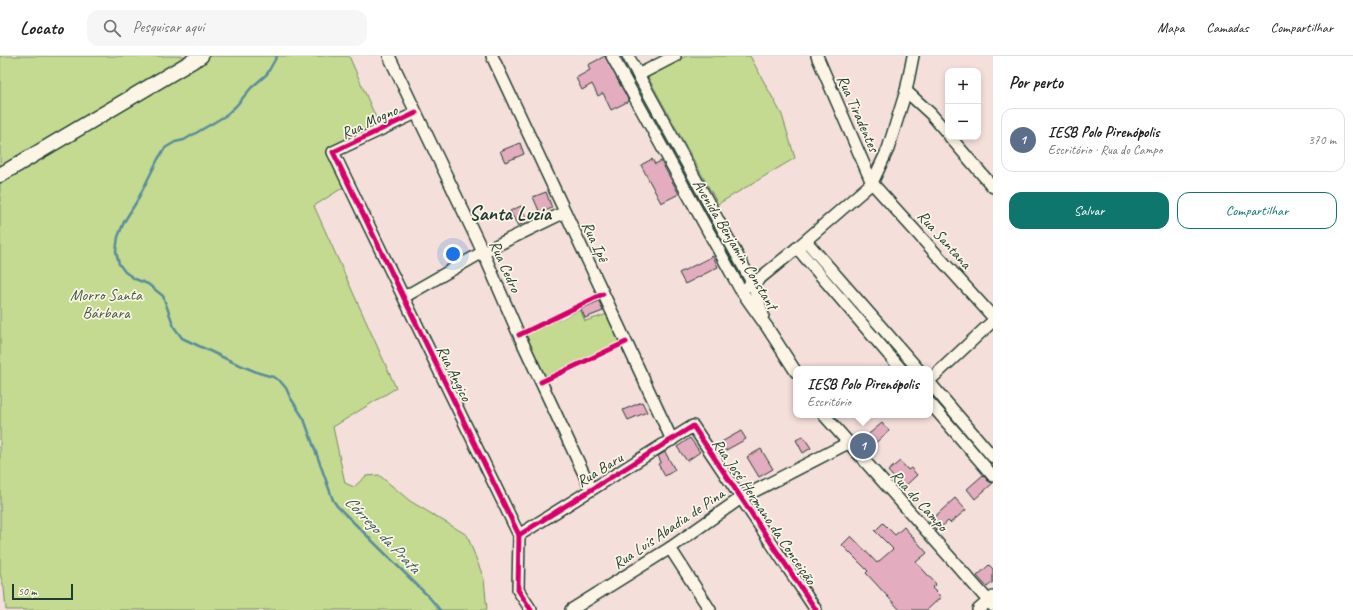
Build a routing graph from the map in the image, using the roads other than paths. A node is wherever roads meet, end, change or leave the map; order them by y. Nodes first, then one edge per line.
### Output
1 (201, 56) edge
2 (389, 56) edge
3 (492, 56) edge
4 (612, 56) edge
5 (628, 56) edge
6 (675, 56) edge
7 (817, 56) edge
8 (913, 56) edge
9 (638, 75) junction
10 (906, 91) junction
11 (416, 113) junction
12 (945, 130) edge
13 (953, 140) edge
14 (333, 152) joint
15 (689, 167) junction
16 (676, 174) junction
17 (0, 175) edge
18 (872, 183) junction
19 (993, 187) edge
20 (564, 212) junction
21 (806, 241) junction
22 (797, 248) junction
23 (483, 252) junction
24 (754, 284) junction
25 (740, 289) junction
26 (404, 297) junction
27 (993, 317) edge
28 (993, 321) edge
29 (768, 327) junction
30 (886, 332) junction
31 (876, 340) junction
32 (898, 366) edge
33 (915, 366) edge
34 (793, 367) edge
35 (933, 379) edge
36 (933, 386) edge
37 (933, 406) edge
38 (827, 418) edge
39 (693, 426) joint
40 (672, 440) junction
41 (848, 442) junction
42 (993, 457) edge
43 (993, 476) edge
44 (592, 490) junction
45 (741, 498) junction
46 (519, 535) junction
47 (670, 548) junction
48 (991, 601) edge
49 (531, 610) edge
50 (572, 610) edge
51 (710, 610) edge
52 (816, 610) edge
53 (978, 610) edge

1 - 17 main road
2 - 11 street, Rua Cedro
3 - 20 street, Rua Ipê
4 - 16 street, Avenida Benjamin Constant
5 - 9 street, Avenida Benjamin Constant
6 - 9 street
7 - 18 street, Rua Tiradentes
8 - 10 street
9 - 15 street, Avenida Benjamin Constant
10 - 12 street
10 - 18 street
11 - 14 street, Rua Mogno
11 - 23 street, Rua Cedro
13 - 19 street
14 - 26 street, Rua Angico
15 - 16 street
15 - 24 street, Avenida Benjamin Constant
16 - 25 street, Avenida Benjamin Constant
18 - 21 street
18 - 27 street, Rua Santana
20 - 23 street
20 - 40 street, Rua Ipê
21 - 22 street
21 - 30 street
22 - 24 street
22 - 31 street
23 - 26 street
23 - 44 street, Rua Cedro
24 - 25 street
24 - 29 street, Avenida Benjamin Constant
25 - 29 street, Avenida Benjamin Constant
26 - 46 street, Rua Angico
28 - 35 street
29 - 34 street
30 - 31 street
30 - 33 street
31 - 32 street
36 - 42 street
37 - 43 street
38 - 41 street, Rua do Campo
39 - 40 street, Rua Baru
39 - 45 street, Rua José Hermano da Conceição
40 - 44 street, Rua Baru
41 - 45 street, Rua Luís Abadia de Pina
41 - 48 street, Rua do Campo
44 - 46 street, Rua Baru
45 - 47 street, Rua Luís Abadia de Pina
45 - 52 street, Rua José Hermano da Conceição
46 - 49 street, Rua Angico
47 - 50 street, Rua Luís Abadia de Pina
47 - 51 street
48 - 53 street

